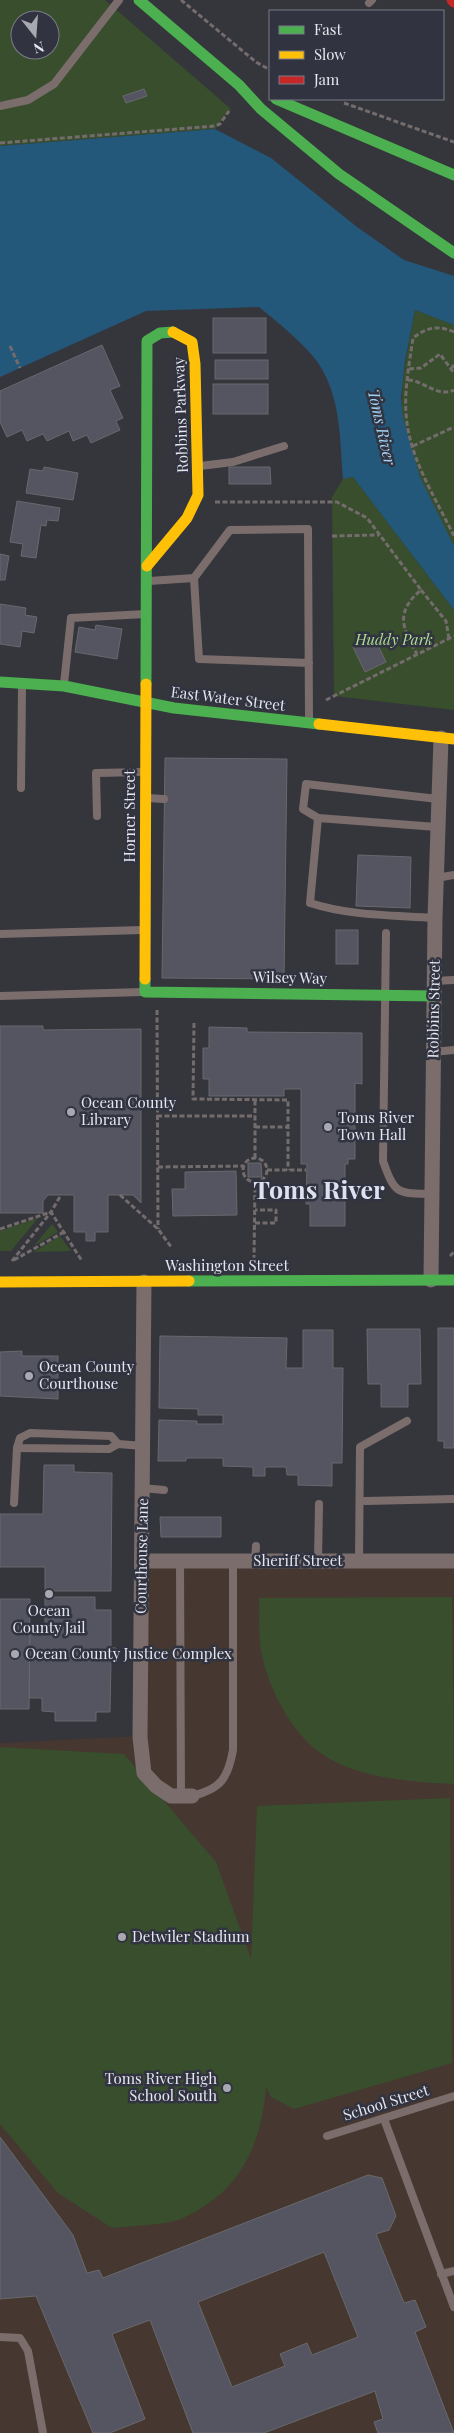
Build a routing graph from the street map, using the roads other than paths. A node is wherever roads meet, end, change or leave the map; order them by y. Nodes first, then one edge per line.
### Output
1 (120, 0) edge
2 (140, 0) edge
3 (239, 85) junction
4 (269, 97) edge
5 (278, 100) edge
6 (0, 106) edge
7 (454, 175) edge
8 (454, 253) edge
9 (284, 446) dead end
10 (198, 466) junction
11 (147, 566) junction
12 (194, 578) junction
13 (146, 581) junction
14 (146, 614) junction
15 (309, 663) junction
16 (0, 682) edge
17 (22, 682) junction
18 (64, 686) junction
19 (145, 702) junction
20 (309, 724) junction
21 (447, 738) edge
22 (145, 772) junction
23 (21, 788) dead end
24 (145, 798) junction
25 (164, 799) dead end
26 (438, 799) junction
27 (97, 816) dead end
28 (318, 818) junction
29 (437, 827) junction
30 (454, 875) edge
31 (436, 878) junction
32 (436, 918) junction
33 (145, 930) junction
34 (386, 933) dead end
35 (0, 934) edge
36 (454, 980) edge
37 (434, 988) junction
38 (145, 992) junction
39 (386, 994) junction
40 (0, 996) edge
41 (454, 1050) edge
42 (434, 1052) junction
43 (432, 1194) junction
44 (431, 1280) junction
45 (454, 1280) edge
46 (0, 1282) edge
47 (144, 1282) junction
48 (407, 1421) dead end
49 (118, 1444) junction
50 (143, 1446) junction
51 (17, 1448) junction
52 (142, 1488) junction
53 (164, 1490) dead end
54 (454, 1498) edge
55 (364, 1501) dead end
56 (14, 1503) dead end
57 (319, 1504) dead end
58 (142, 1561) junction
59 (180, 1561) junction
60 (233, 1561) junction
61 (318, 1561) junction
62 (359, 1561) junction
63 (454, 1561) edge
64 (186, 1796) junction
65 (454, 2096) edge
66 (384, 2119) junction
67 (327, 2136) dead end
68 (454, 2271) edge
69 (441, 2274) junction
70 (454, 2307) edge
71 (0, 2337) edge
72 (43, 2433) edge

1 - 6 lane
2 - 3 main road
3 - 4 main road
3 - 8 main road
5 - 7 main road
9 - 10 lane
10 - 11 main road, Robbins Parkway
10 - 11 main road, Robbins Parkway
11 - 13 main road, Robbins Parkway
12 - 13 lane
12 - 15 lane
12 - 15 lane
13 - 14 main road, Robbins Parkway
14 - 18 lane
14 - 19 main road, Robbins Parkway
15 - 20 lane
16 - 17 main road, East Water Street
17 - 18 main road, East Water Street
17 - 23 lane
18 - 19 main road, East Water Street
19 - 20 main road, East Water Street
19 - 22 main road, Horner Street
20 - 21 main road, East Water Street
21 - 26 street, Robbins Street
22 - 24 main road, Horner Street
22 - 27 lane
24 - 25 lane
24 - 33 main road, Horner Street
26 - 28 lane
26 - 29 street, Robbins Street
28 - 29 lane
28 - 32 lane
29 - 31 street, Robbins Street
30 - 31 lane
31 - 32 street, Robbins Street
32 - 37 street, Robbins Street
33 - 35 lane
33 - 38 main road, Horner Street
34 - 39 lane
36 - 37 lane
37 - 39 main road, Wilsey Way
37 - 42 street, Robbins Street
38 - 39 main road, Wilsey Way
38 - 40 lane
39 - 43 lane
41 - 42 lane
42 - 43 street, Robbins Street
43 - 44 street, Robbins Street
44 - 45 main road, Washington Street
44 - 47 main road, Washington Street
46 - 47 main road, Washington Street
47 - 50 street, Courthouse Lane
48 - 62 lane
49 - 50 lane
49 - 51 lane
49 - 51 lane
50 - 52 street, Courthouse Lane
51 - 56 lane
52 - 53 lane
52 - 58 street, Courthouse Lane
54 - 55 lane
57 - 61 lane
58 - 59 street, Sheriff Street
58 - 64 street, Courthouse Lane
59 - 60 street, Sheriff Street
59 - 64 lane
60 - 61 street, Sheriff Street
60 - 64 lane
61 - 62 street, Sheriff Street
62 - 63 street, Sheriff Street
65 - 66 lane, School Street
66 - 67 lane, School Street
66 - 69 lane
68 - 69 lane
69 - 70 lane
71 - 72 lane

